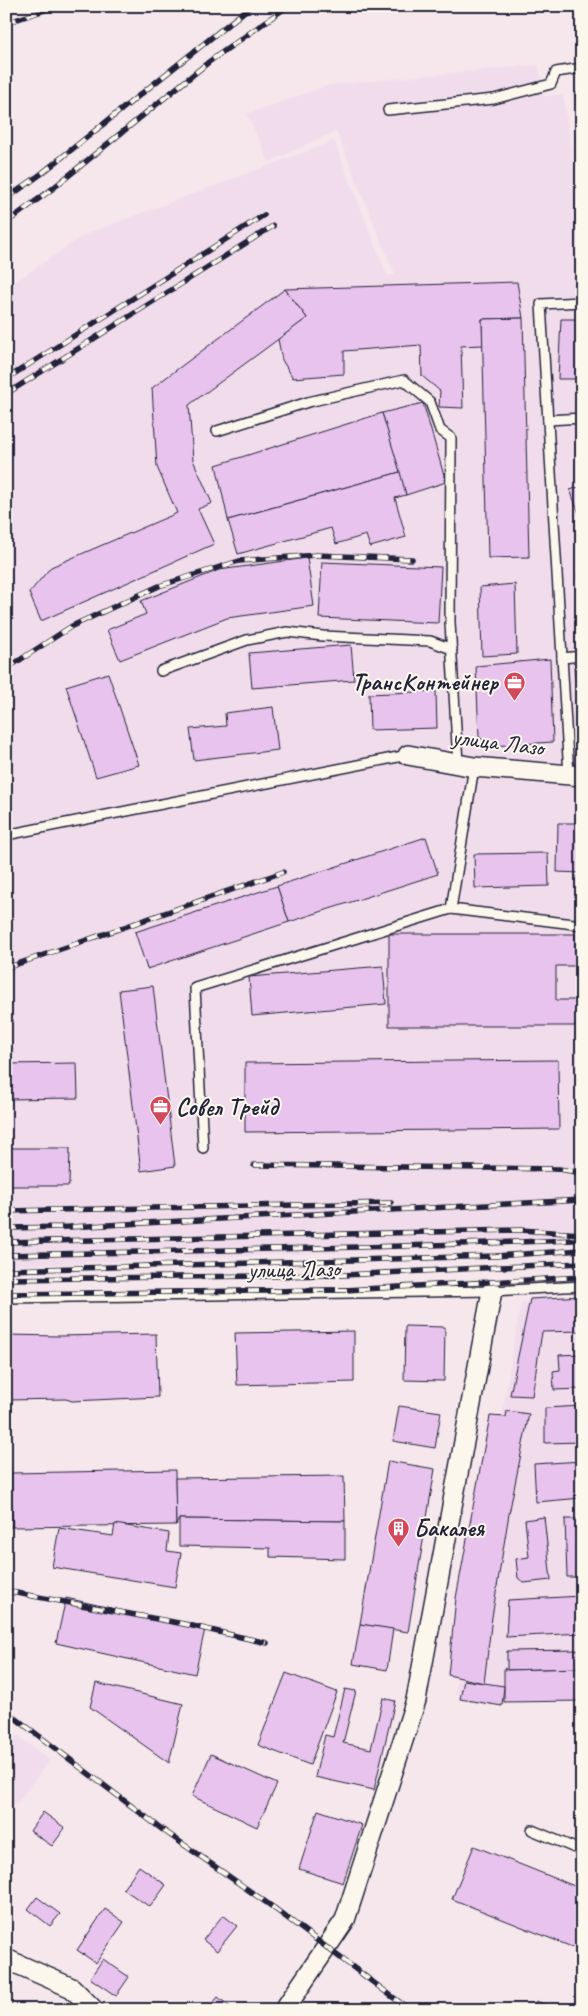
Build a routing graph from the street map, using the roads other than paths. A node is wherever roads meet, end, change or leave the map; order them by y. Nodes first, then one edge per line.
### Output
1 (582, 68) edge
2 (388, 110) dead end
3 (582, 302) edge
4 (582, 418) edge
5 (548, 420) junction
6 (217, 431) dead end
7 (452, 650) junction
8 (582, 656) edge
9 (562, 658) junction
10 (160, 671) dead end
11 (408, 755) joint
12 (466, 765) junction
13 (575, 776) edge
14 (6, 835) edge
15 (451, 909) junction
16 (582, 925) edge
17 (203, 1148) dead end
18 (582, 1286) edge
19 (492, 1291) junction
20 (6, 1298) edge
21 (532, 1830) dead end
22 (582, 1851) edge
23 (6, 1959) edge
24 (94, 2010) edge
25 (284, 2010) edge

1 - 2 lane
3 - 5 lane
4 - 5 lane
5 - 9 lane
6 - 7 lane
7 - 10 lane
7 - 12 lane
8 - 9 lane
9 - 13 lane
11 - 12 street, улица Лазо
11 - 14 lane
12 - 13 street, улица Лазо
12 - 15 lane
15 - 16 lane
15 - 17 lane
18 - 19 lane, улица Лазо
19 - 20 lane, улица Лазо
19 - 25 street
21 - 22 lane
23 - 24 street

